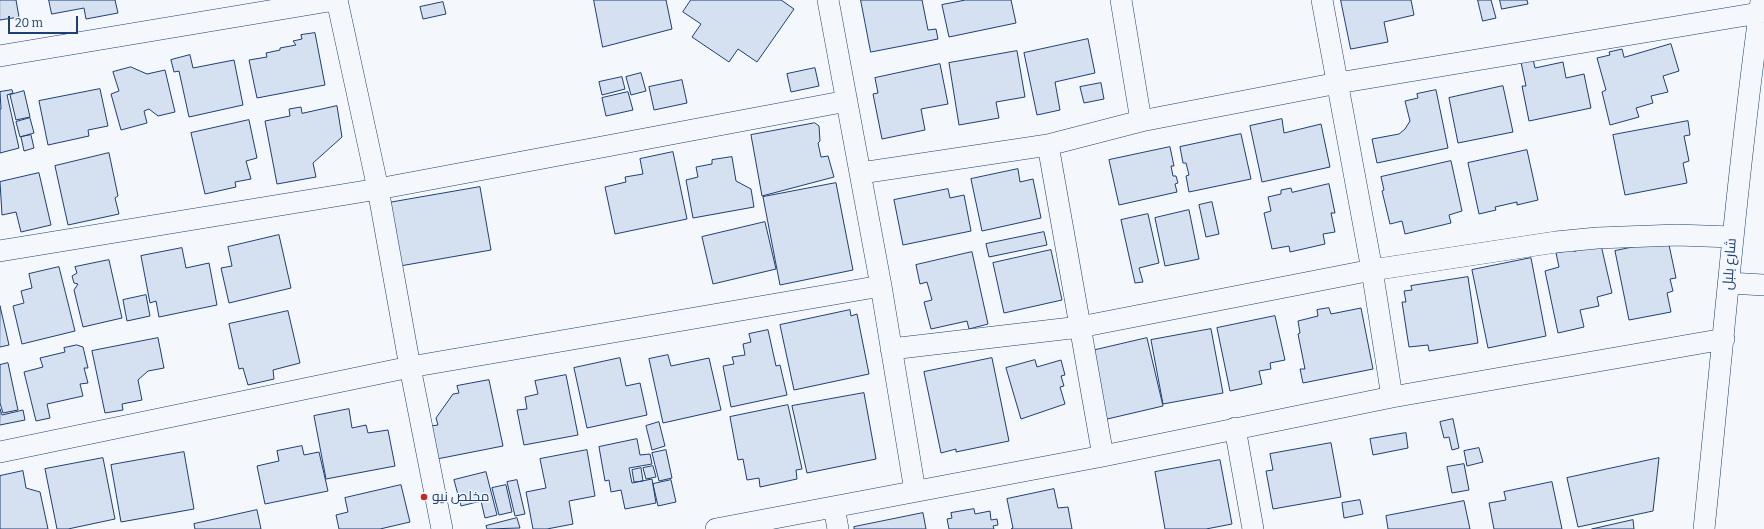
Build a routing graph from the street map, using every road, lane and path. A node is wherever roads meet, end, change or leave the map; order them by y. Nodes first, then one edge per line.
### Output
1 (336, 0) edge
2 (828, 0) edge
3 (1121, 0) edge
4 (1322, 0) edge
5 (1760, 6) edge
6 (0, 56) edge
7 (1338, 83) junction
8 (1756, 92) edge
9 (847, 101) junction
10 (1141, 121) junction
11 (1048, 145) junction
12 (861, 172) junction
13 (378, 189) junction
14 (1732, 237) junction
15 (0, 251) edge
16 (1372, 270) junction
17 (1729, 283) junction
18 (1764, 285) edge
19 (882, 286) junction
20 (1080, 327) junction
21 (1724, 339) junction
22 (891, 349) junction
23 (410, 367) junction
24 (1392, 397) junction
25 (1234, 428) junction
26 (0, 452) edge
27 (1102, 456) junction
28 (915, 491) junction
29 (834, 508) junction
30 (442, 529) edge
31 (716, 529) edge
32 (838, 529) edge
33 (1253, 529) edge
34 (1704, 529) edge

1 - 6 street
1 - 13 street
2 - 9 street
3 - 10 street
4 - 7 street
5 - 7 street
5 - 8 street, شارع بلبل
7 - 10 street
7 - 16 street
8 - 14 street, شارع بلبل
9 - 12 street
9 - 13 street
10 - 11 street
11 - 12 street
11 - 20 street
12 - 19 street
13 - 15 street
13 - 23 street
14 - 16 street
14 - 17 street, شارع بلبل
16 - 20 street
16 - 24 street
17 - 18 street
17 - 21 street, شارع بلبل
19 - 22 street
19 - 23 street
20 - 22 street
20 - 27 street
21 - 24 street
21 - 34 street, شارع بلبل
22 - 28 street
23 - 26 street
23 - 30 street
24 - 25 street
25 - 27 street
25 - 33 street
27 - 28 street
28 - 29 street
29 - 31 street
29 - 32 street

